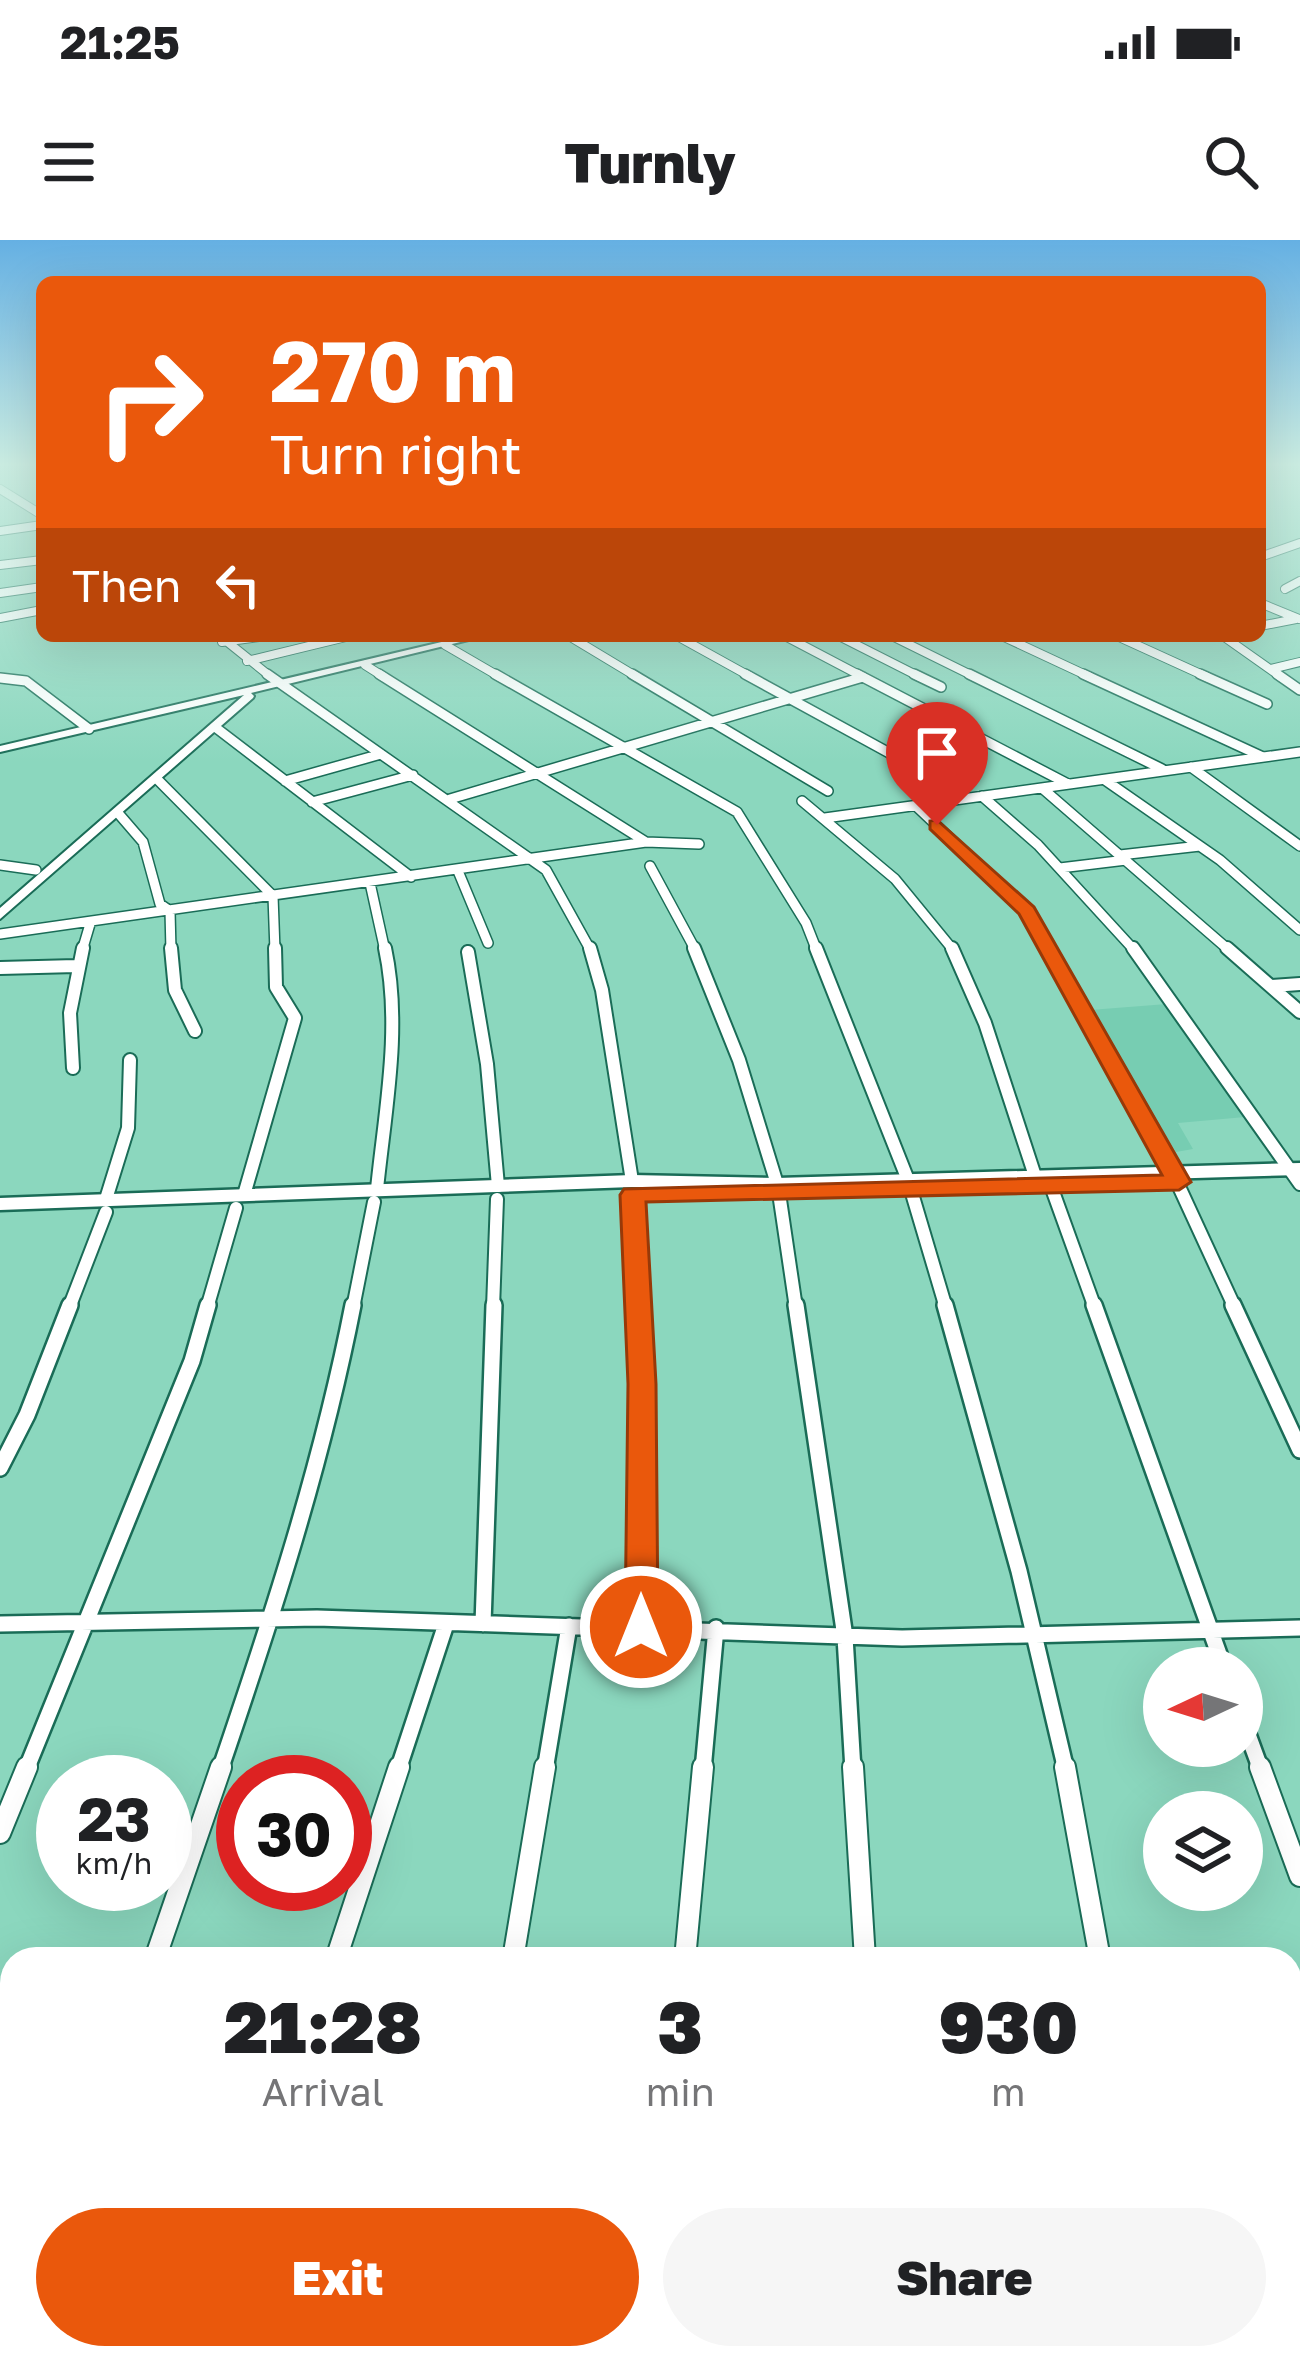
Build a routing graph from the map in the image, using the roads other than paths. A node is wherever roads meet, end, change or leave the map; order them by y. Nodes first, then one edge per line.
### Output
1 (1300, 581) edge
2 (36, 589) edge
3 (1285, 589) dead end
4 (0, 593) edge
5 (1266, 605) edge
6 (36, 611) edge
7 (0, 618) edge
8 (1299, 618) edge
9 (1266, 625) edge
10 (225, 642) edge
11 (325, 642) edge
12 (454, 642) edge
13 (579, 642) edge
14 (687, 642) edge
15 (796, 642) edge
16 (851, 642) edge
17 (904, 642) edge
18 (1015, 642) edge
19 (1130, 642) edge
20 (1232, 642) edge
21 (446, 644) junction
22 (247, 661) junction
23 (1300, 662) edge
24 (364, 665) junction
25 (1271, 669) junction
26 (863, 677) junction
27 (0, 678) edge
28 (279, 686) junction
29 (941, 687) dead end
30 (1300, 690) edge
31 (253, 692) junction
32 (234, 697) junction
33 (790, 699) junction
34 (1267, 704) dead end
35 (716, 722) junction
36 (215, 728) junction
37 (89, 729) junction
38 (0, 749) edge
39 (626, 749) junction
40 (1300, 752) edge
41 (381, 754) junction
42 (1281, 754) junction
43 (893, 755) dead end
44 (1263, 757) junction
45 (1191, 767) junction
46 (1300, 769) edge
47 (1163, 770) junction
48 (537, 774) junction
49 (413, 775) junction
50 (1104, 779) junction
51 (158, 780) junction
52 (285, 781) junction
53 (1068, 784) junction
54 (1042, 788) junction
55 (828, 790) dead end
56 (982, 796) junction
57 (450, 800) junction
58 (802, 801) dead end
59 (312, 802) junction
60 (916, 806) junction
61 (118, 814) junction
62 (825, 818) junction
63 (646, 842) junction
64 (699, 844) dead end
65 (1200, 846) junction
66 (1300, 846) edge
67 (1123, 858) junction
68 (536, 859) junction
69 (0, 865) edge
70 (650, 866) dead end
71 (1060, 868) junction
72 (36, 870) junction
73 (458, 871) junction
74 (411, 877) junction
75 (370, 883) junction
76 (273, 896) junction
77 (0, 900) edge
78 (170, 911) junction
79 (0, 915) edge
80 (90, 924) junction
81 (1300, 930) edge
82 (0, 934) edge
83 (488, 943) dead end
84 (468, 952) dead end
85 (76, 966) junction
86 (0, 968) edge
87 (1300, 984) edge
88 (1272, 986) junction
89 (1300, 1012) edge
90 (195, 1031) dead end
91 (130, 1060) dead end
92 (73, 1068) dead end
93 (1297, 1176) edge
94 (1177, 1177) junction
95 (1043, 1181) junction
96 (909, 1185) junction
97 (632, 1188) junction
98 (778, 1189) junction
99 (498, 1192) junction
100 (376, 1196) junction
101 (240, 1201) junction
102 (0, 1204) edge
103 (106, 1206) junction
104 (0, 1215) edge
105 (1300, 1450) edge
106 (0, 1468) edge
107 (90, 1619) junction
108 (271, 1621) junction
109 (0, 1624) edge
110 (446, 1624) junction
111 (484, 1624) junction
112 (569, 1626) junction
113 (641, 1627) junction
114 (716, 1628) junction
115 (1300, 1628) edge
116 (1210, 1630) junction
117 (845, 1636) junction
118 (1037, 1640) junction
119 (1216, 1647) edge
120 (1260, 1767) edge
121 (0, 1833) edge
122 (1300, 1876) edge
123 (159, 1947) edge
124 (340, 1947) edge
125 (515, 1947) edge
126 (686, 1947) edge
127 (865, 1947) edge
128 (1098, 1947) edge

1 - 3 street
2 - 4 street
5 - 8 street
6 - 7 street
8 - 9 street
10 - 22 street
11 - 22 street
12 - 21 main road
13 - 35 street
14 - 33 street
15 - 26 street
16 - 29 street
17 - 47 street
18 - 44 street
19 - 34 street
20 - 25 street
21 - 24 main road
21 - 39 street
22 - 28 street
23 - 25 street
24 - 28 main road
24 - 48 street
25 - 30 street
26 - 33 street
26 - 53 street
27 - 37 street
28 - 31 main road
28 - 41 street
31 - 32 main road
31 - 36 main road
32 - 37 main road
32 - 72 main road
33 - 35 street
33 - 43 street
35 - 39 street
35 - 55 street
36 - 51 main road
36 - 52 street
37 - 38 main road
39 - 48 street
39 - 96 street
40 - 42 street
41 - 49 street
41 - 52 street
42 - 44 street
42 - 46 street
44 - 45 street
45 - 47 street
45 - 66 street
47 - 50 street
48 - 57 street
48 - 63 street
49 - 57 street
49 - 59 street
50 - 53 street
50 - 65 street
51 - 61 main road
51 - 76 street
52 - 59 street
53 - 54 street
54 - 56 street
54 - 67 street
56 - 60 street
56 - 71 street
57 - 68 street
58 - 62 street
59 - 74 street
60 - 62 street
60 - 94 street
61 - 78 street
61 - 79 main road
62 - 95 street
63 - 64 street
63 - 68 street
65 - 67 street
65 - 81 street
67 - 71 street
67 - 88 street
68 - 73 street
68 - 97 street
69 - 72 street
70 - 98 street
71 - 93 street
72 - 77 main road
73 - 74 street
73 - 83 street
74 - 75 street
75 - 76 street
75 - 100 street
76 - 78 street
76 - 101 street
78 - 80 street
78 - 90 street
80 - 82 street
80 - 85 street
84 - 99 street
85 - 86 street
85 - 92 street
87 - 88 street
88 - 89 street
91 - 103 street
93 - 94 main road
94 - 95 main road
94 - 105 street
95 - 96 main road
95 - 116 street
96 - 98 main road
96 - 118 street
97 - 98 main road
97 - 99 main road
97 - 113 street
98 - 117 street
99 - 100 main road
99 - 111 street
100 - 101 main road
100 - 108 street
101 - 103 main road
101 - 107 street
102 - 103 main road
103 - 104 main road
103 - 106 street
107 - 108 street
107 - 109 street
107 - 121 street
108 - 110 street
108 - 123 street
110 - 111 street
110 - 124 street
111 - 112 street
112 - 113 street
112 - 125 street
113 - 114 street
114 - 117 street
114 - 126 street
115 - 116 street
116 - 118 street
116 - 119 street
117 - 118 street
117 - 127 street
118 - 128 street
120 - 122 street

